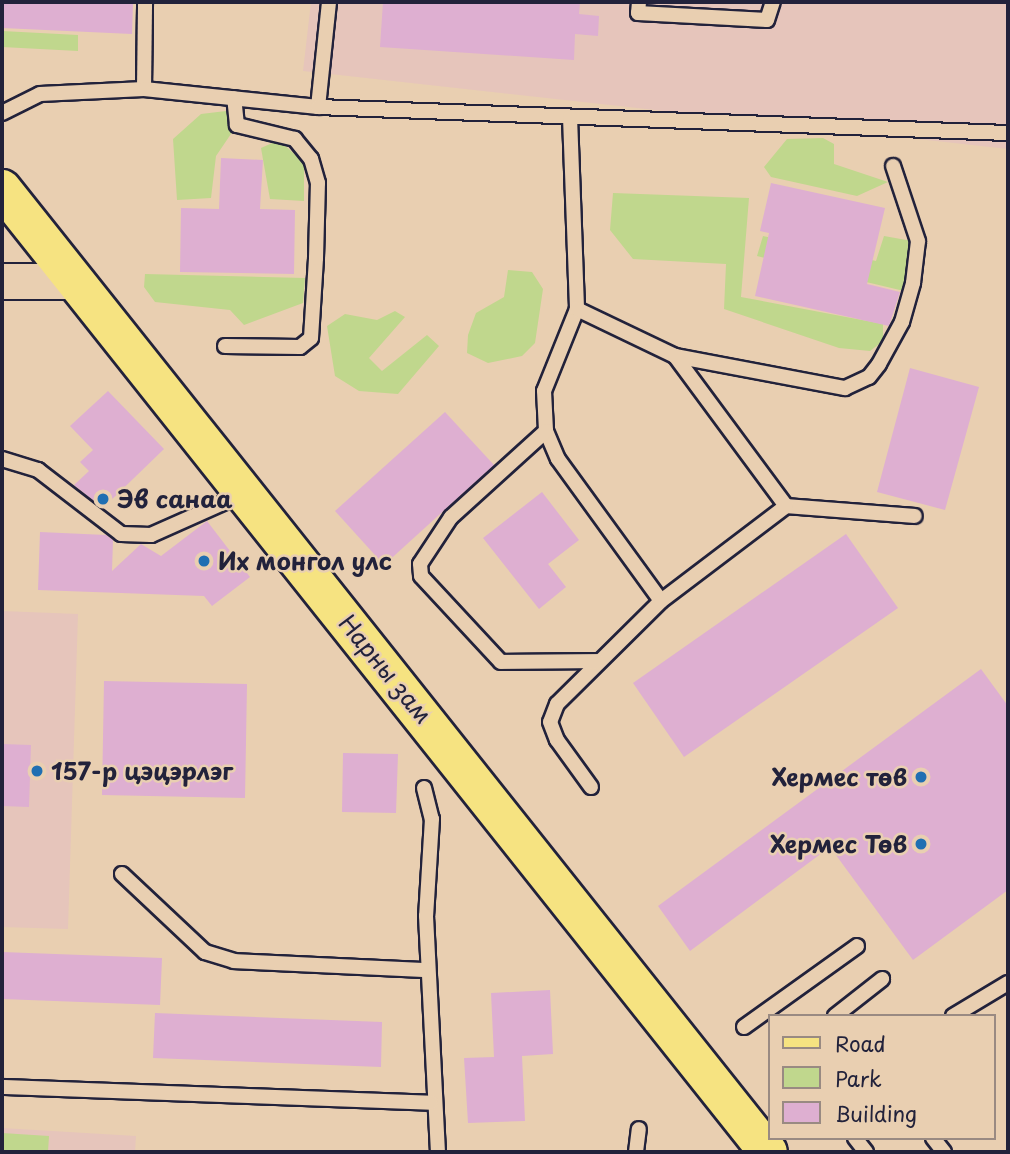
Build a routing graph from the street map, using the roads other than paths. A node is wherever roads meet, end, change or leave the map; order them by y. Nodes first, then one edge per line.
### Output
1 (145, 2) edge
2 (329, 2) edge
3 (639, 2) edge
4 (773, 2) edge
5 (144, 89) junction
6 (234, 98) junction
7 (318, 107) junction
8 (2, 113) edge
9 (570, 117) junction
10 (1008, 133) edge
11 (893, 166) dead end
12 (2, 189) edge
13 (2, 281) edge
14 (74, 281) junction
15 (577, 309) junction
16 (225, 346) dead end
17 (675, 356) junction
18 (546, 431) junction
19 (2, 459) edge
20 (240, 488) junction
21 (786, 506) junction
22 (915, 516) dead end
23 (661, 601) junction
24 (597, 661) junction
25 (591, 787) dead end
26 (424, 788) dead end
27 (122, 874) dead end
28 (857, 946) dead end
29 (428, 970) junction
30 (882, 979) dead end
31 (1008, 983) edge
32 (838, 1014) edge
33 (956, 1014) edge
34 (744, 1027) dead end
35 (2, 1087) edge
36 (431, 1103) junction
37 (639, 1129) dead end
38 (766, 1141) edge
39 (438, 1152) edge
40 (636, 1152) edge

1 - 5 lane
2 - 7 lane
3 - 4 lane
5 - 6 lane
5 - 8 lane
6 - 7 lane
6 - 16 lane
7 - 9 lane
9 - 10 lane
9 - 15 lane
11 - 17 lane
12 - 14 main road, Нарны зам
13 - 14 street
14 - 20 main road, Нарны зам
15 - 17 lane
15 - 18 lane
17 - 21 lane
18 - 23 lane
18 - 24 lane
19 - 20 lane
20 - 38 main road, Нарны зам
21 - 22 lane
21 - 23 lane
23 - 24 lane
24 - 25 lane
26 - 29 lane
27 - 29 lane
28 - 34 lane
29 - 36 lane
30 - 32 lane
31 - 33 lane
35 - 36 lane
36 - 39 lane
37 - 40 lane

